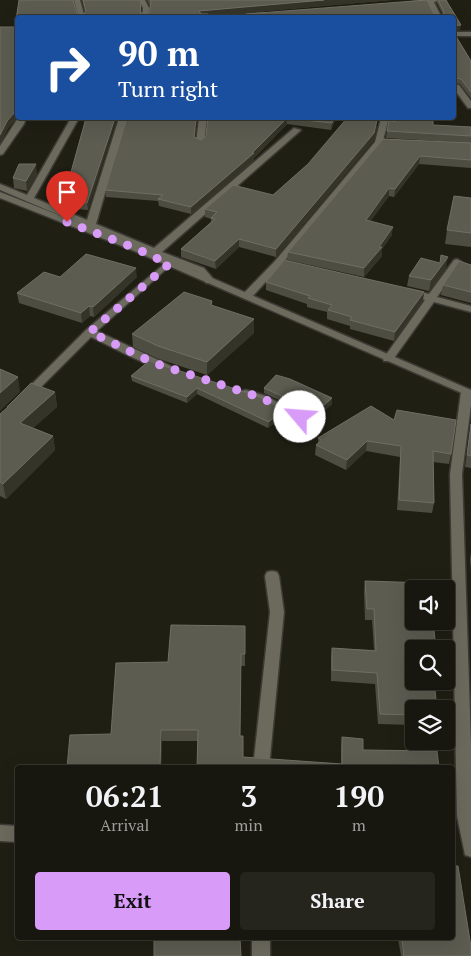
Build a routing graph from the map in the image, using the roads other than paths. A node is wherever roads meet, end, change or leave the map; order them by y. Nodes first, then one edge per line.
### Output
1 (77, 0) edge
2 (142, 0) edge
3 (438, 0) edge
4 (431, 2) junction
5 (402, 4) edge
6 (270, 13) edge
7 (81, 15) edge
8 (145, 15) edge
9 (244, 15) edge
10 (438, 15) edge
11 (456, 34) edge
12 (471, 34) edge
13 (458, 87) edge
14 (471, 106) edge
15 (21, 120) edge
16 (74, 120) edge
17 (122, 120) edge
18 (203, 120) edge
19 (384, 120) edge
20 (298, 130) dead end
21 (200, 143) edge
22 (0, 152) edge
23 (0, 187) edge
24 (0, 195) edge
25 (29, 200) junction
26 (92, 224) junction
27 (156, 252) junction
28 (457, 262) edge
29 (169, 264) junction
30 (210, 281) junction
31 (394, 289) edge
32 (247, 296) junction
33 (432, 297) junction
34 (471, 310) edge
35 (90, 332) junction
36 (388, 359) junction
37 (179, 371) edge
38 (238, 390) edge
39 (469, 393) edge
40 (20, 401) edge
41 (300, 417) edge
42 (272, 576) dead end
43 (261, 765) edge
44 (459, 816) edge
45 (0, 833) edge
46 (15, 834) edge
47 (471, 849) edge
48 (261, 940) edge
49 (261, 956) edge

1 - 7 street
2 - 8 street
3 - 4 street
4 - 5 street
4 - 10 street
6 - 9 street
11 - 12 street
13 - 14 street
15 - 22 street
16 - 25 street
17 - 26 street
18 - 21 street
19 - 32 street
20 - 27 street
23 - 25 street
24 - 29 street
25 - 26 street
26 - 27 street
27 - 30 street
28 - 33 street
29 - 30 street
29 - 35 street
30 - 32 street
31 - 33 street
32 - 36 street
33 - 34 street
33 - 36 street
35 - 37 street
35 - 40 street
36 - 39 street
38 - 41 street
39 - 44 street
42 - 43 street
44 - 47 street
45 - 46 street
48 - 49 street

